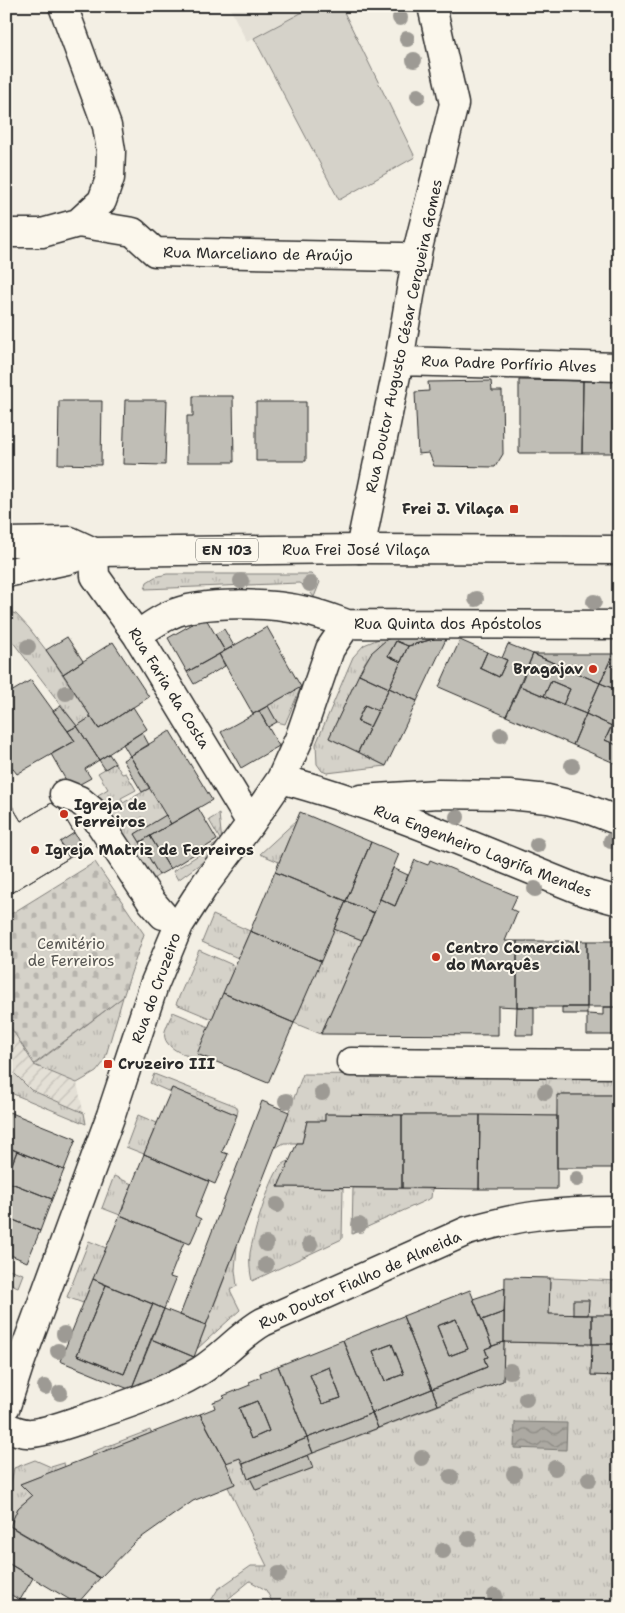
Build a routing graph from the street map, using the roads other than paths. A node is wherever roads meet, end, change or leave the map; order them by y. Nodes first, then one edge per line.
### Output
1 (63, 6) edge
2 (432, 6) edge
3 (78, 222) junction
4 (6, 233) edge
5 (400, 257) dead end
6 (399, 361) junction
7 (619, 366) edge
8 (6, 542) edge
9 (360, 549) junction
10 (619, 550) edge
11 (94, 552) junction
12 (6, 573) edge
13 (347, 624) junction
14 (619, 625) edge
15 (137, 635) junction
16 (281, 779) junction
17 (64, 794) dead end
18 (348, 800) junction
19 (619, 820) edge
20 (251, 824) junction
21 (619, 901) edge
22 (163, 915) dead end
23 (351, 1062) dead end
24 (619, 1064) edge
25 (619, 1211) edge
26 (6, 1406) edge
27 (6, 1427) edge

1 - 3 street
2 - 6 street, Rua Doutor Augusto César Cerqueira Gomes
3 - 4 street, Rua Marceliano de Araújo
3 - 5 street, Rua Marceliano de Araújo
6 - 7 street, Rua Padre Porfírio Alves
6 - 9 street, Rua Doutor Augusto César Cerqueira Gomes
8 - 11 street, Rua Frei José Vilaça / EN 103
9 - 10 street, Rua Frei José Vilaça / EN 103
9 - 11 street, Rua Frei José Vilaça / EN 103
11 - 12 street, Rua Frei José Vilaça / EN 103
11 - 15 street, Rua Faria da Costa
13 - 14 street, Rua Quinta dos Apóstolos
13 - 15 street, Rua Quinta dos Apóstolos
13 - 16 street, Rua do Cruzeiro
15 - 20 street, Rua Faria da Costa
16 - 18 street, Rua Engenheiro Lagrifa Mendes
16 - 20 street, Rua do Cruzeiro
17 - 22 street
18 - 19 street, Rua Engenheiro Lagrifa Mendes
18 - 21 street, Rua Engenheiro Lagrifa Mendes
20 - 26 street, Rua do Cruzeiro
23 - 24 street
25 - 27 street, Rua Doutor Fialho de Almeida

